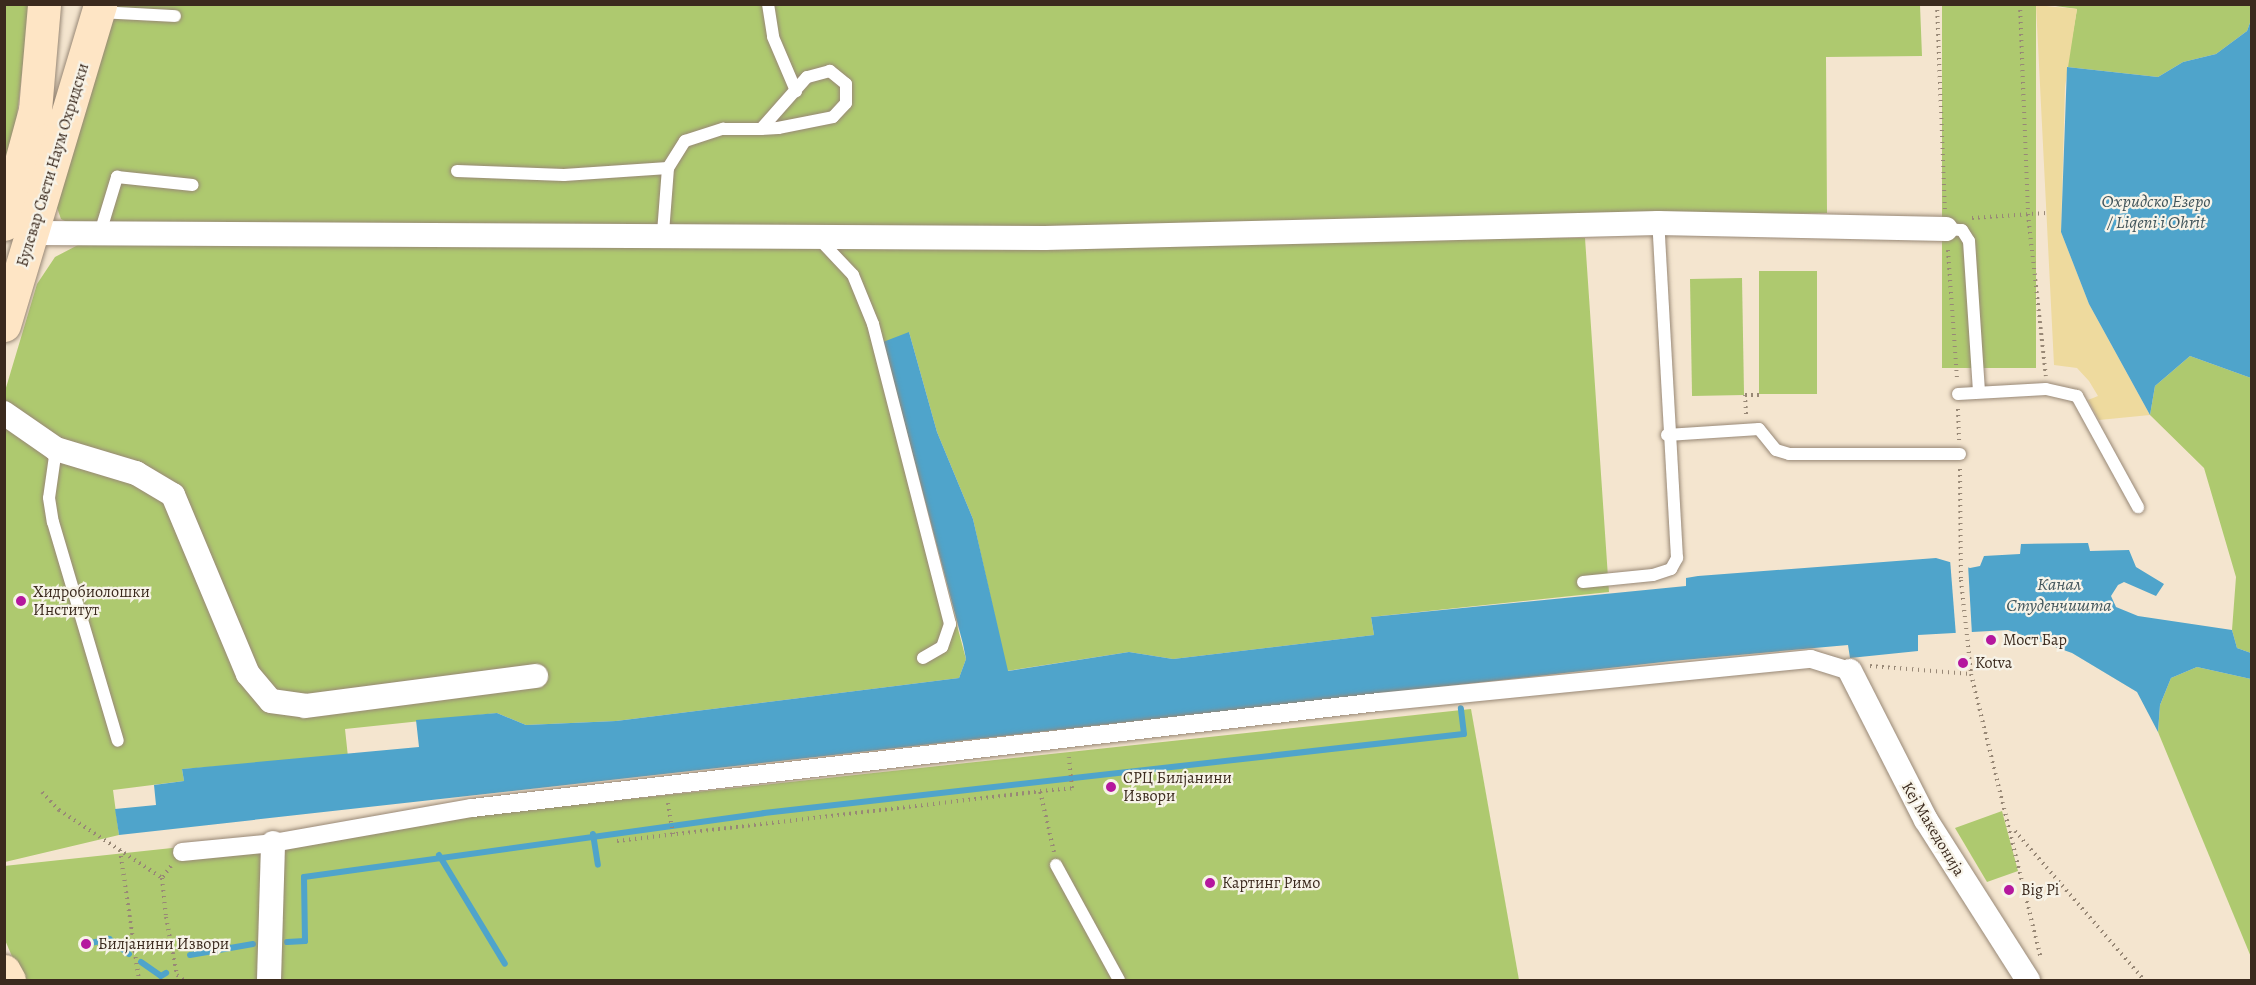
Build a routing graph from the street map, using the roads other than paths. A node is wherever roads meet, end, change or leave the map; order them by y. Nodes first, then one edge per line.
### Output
1 (44, 4) edge
2 (768, 4) edge
3 (100, 8) edge
4 (175, 16) dead end
5 (796, 91) junction
6 (761, 129) junction
7 (668, 168) junction
8 (457, 171) dead end
9 (193, 185) dead end
10 (1658, 223) junction
11 (1946, 224) joint
12 (18, 229) edge
13 (100, 233) junction
14 (663, 233) junction
15 (812, 234) junction
16 (4, 325) edge
17 (1979, 393) junction
18 (1958, 394) road end
19 (4, 413) edge
20 (1667, 435) junction
21 (56, 449) junction
22 (1960, 454) road end
23 (2138, 507) dead end
24 (1583, 582) dead end
25 (923, 658) dead end
26 (1842, 667) joint
27 (536, 676) dead end
28 (118, 741) dead end
29 (273, 843) junction
30 (182, 852) road end
31 (1056, 865) road end
32 (4, 971) edge
33 (2035, 975) edge
34 (9, 981) edge
35 (269, 981) edge
36 (1119, 981) edge

1 - 12 main road, Булевар Свети Наум Охридски
2 - 5 lane
3 - 4 lane
3 - 12 main road, Булевар Свети Наум Охридски
5 - 6 lane
5 - 6 lane
6 - 7 lane
7 - 8 lane
7 - 14 lane
9 - 13 lane
10 - 11 street
10 - 15 street
10 - 20 lane
11 - 17 lane
12 - 13 street
12 - 16 main road, Булевар Свети Наум Охридски
13 - 14 street
14 - 15 street
15 - 25 lane
17 - 18 lane
17 - 23 lane
19 - 21 street
20 - 22 lane
20 - 24 lane
21 - 27 street
21 - 28 lane
26 - 29 street
26 - 33 street, Кеј Македонија
29 - 30 street
29 - 35 street
31 - 36 lane
32 - 34 main road

